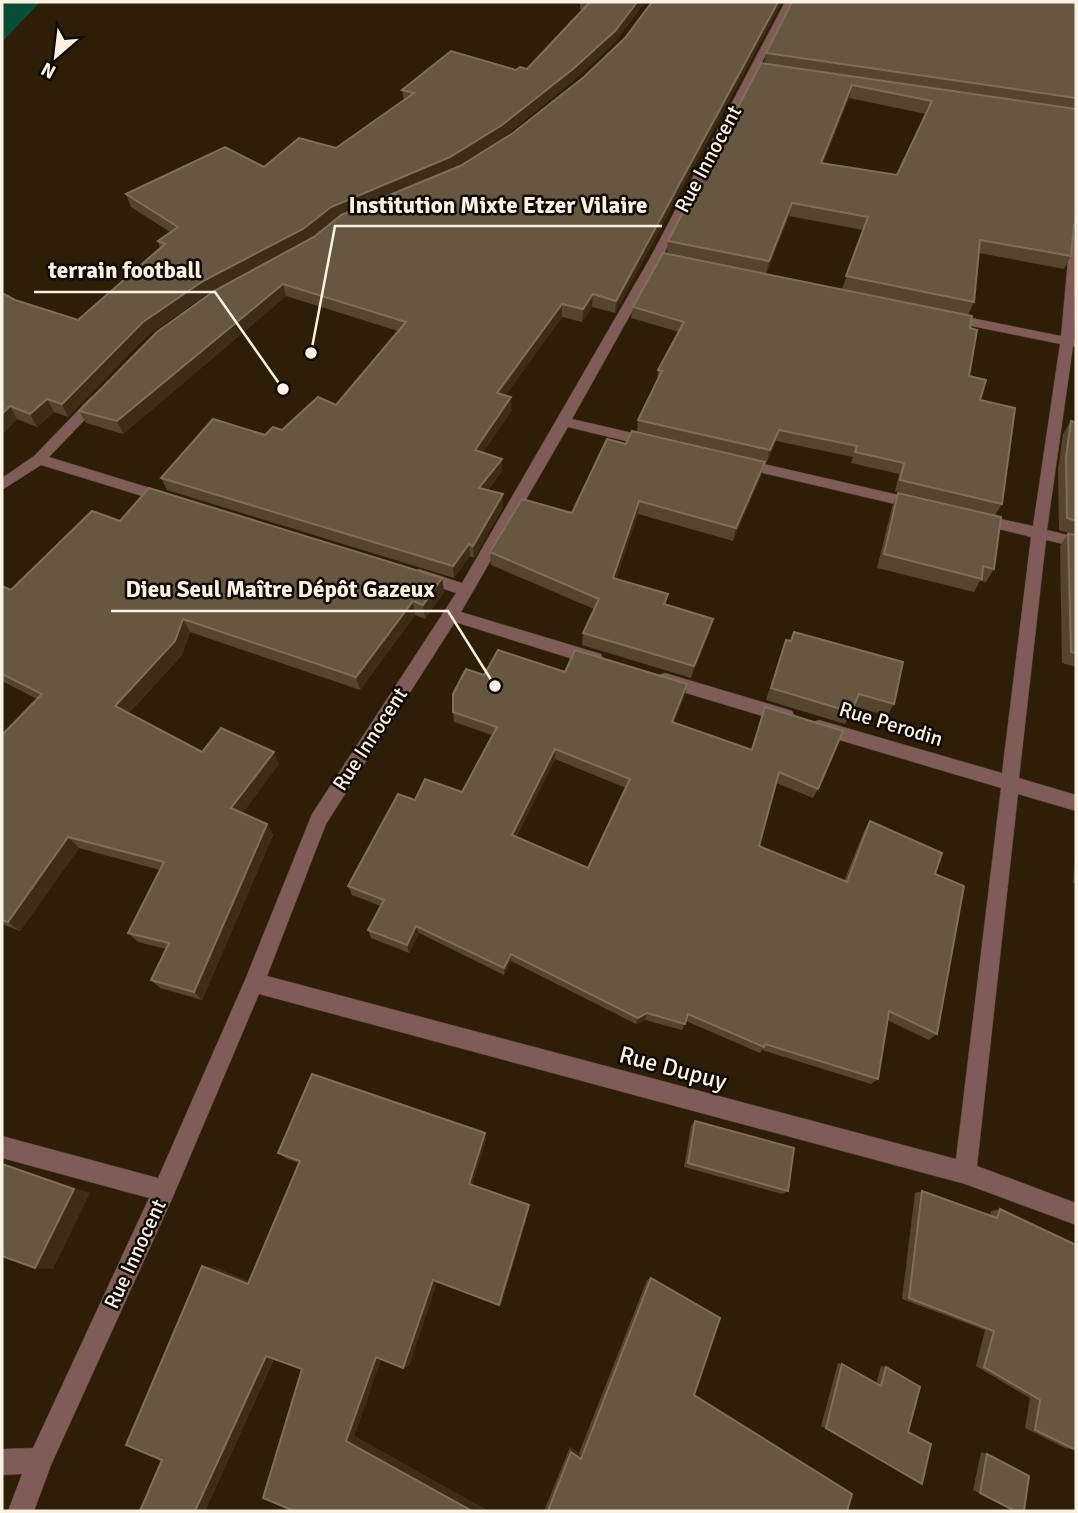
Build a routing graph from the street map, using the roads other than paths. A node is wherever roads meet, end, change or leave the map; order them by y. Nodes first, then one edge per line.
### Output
1 (789, 2) edge
2 (1076, 238) edge
3 (656, 258) junction
4 (670, 260) edge
5 (930, 314) edge
6 (1072, 342) edge
7 (107, 390) edge
8 (564, 422) junction
9 (659, 444) edge
10 (39, 459) junction
11 (727, 460) edge
12 (2, 485) edge
13 (186, 504) edge
14 (930, 508) edge
15 (958, 514) edge
16 (1039, 533) junction
17 (1076, 542) edge
18 (399, 569) edge
19 (466, 590) junction
20 (451, 615) junction
21 (611, 663) edge
22 (650, 676) edge
23 (1010, 784) junction
24 (1076, 803) edge
25 (254, 983) junction
26 (2, 1147) edge
27 (965, 1173) junction
28 (164, 1191) junction
29 (1076, 1214) edge
30 (40, 1461) junction
31 (2, 1462) edge
32 (21, 1511) edge

1 - 3 street, Rue Innocent
2 - 6 street
3 - 4 street
3 - 8 street, Rue Innocent
5 - 6 street
6 - 16 street
7 - 10 street
8 - 9 street
8 - 19 street, Rue Innocent
10 - 12 street
10 - 13 street
11 - 14 street
15 - 16 street
16 - 17 street
16 - 23 street
18 - 19 street
19 - 20 street, Rue Innocent
20 - 21 street
20 - 25 street, Rue Innocent
22 - 23 street, Rue Perodin
23 - 24 street, Rue Perodin
23 - 27 street
25 - 27 street, Rue Dupuy
25 - 28 street, Rue Innocent
26 - 28 street
27 - 29 street, Rue Dupuy
28 - 30 street, Rue Innocent
30 - 31 street
30 - 32 street, Rue Innocent

